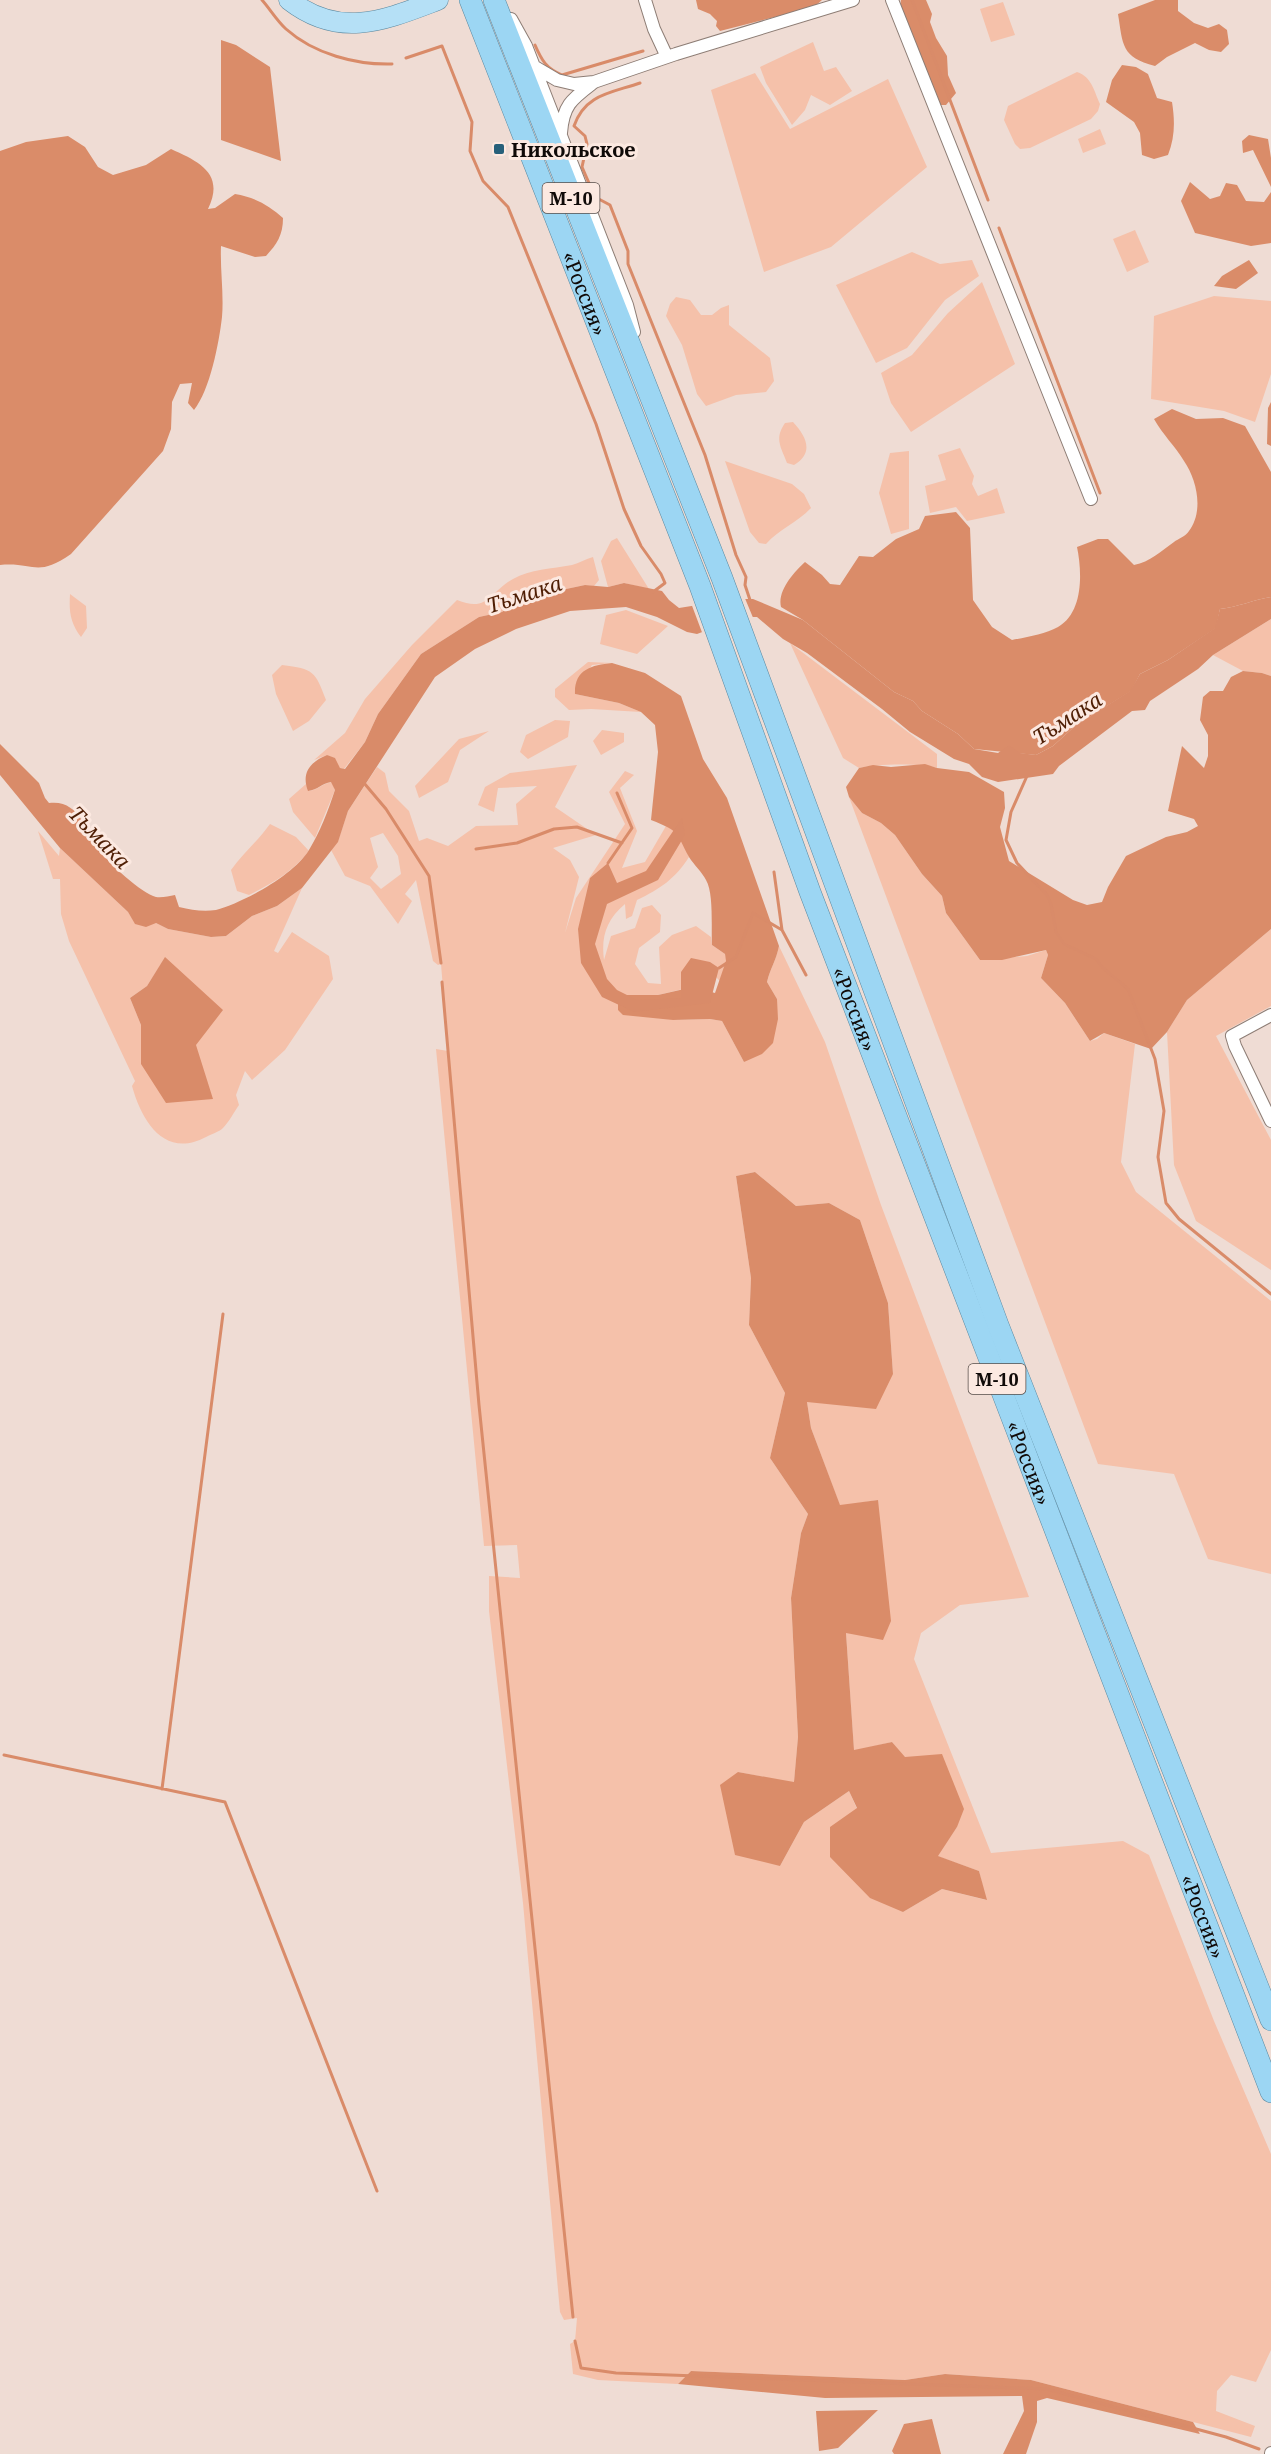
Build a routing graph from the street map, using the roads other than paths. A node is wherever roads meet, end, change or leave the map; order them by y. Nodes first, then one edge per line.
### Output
1 (289, 0) edge
2 (438, 0) edge
3 (470, 0) edge
4 (494, 0) edge
5 (500, 0) edge
6 (645, 0) edge
7 (852, 0) edge
8 (892, 0) edge
9 (667, 57) junction
10 (534, 66) junction
11 (594, 82) junction
12 (561, 136) junction
13 (649, 395) junction
14 (1091, 499) dead end
15 (1271, 1015) edge
16 (1271, 1121) edge
17 (1271, 2020) edge
18 (1271, 2092) edge

1 - 2 main road
3 - 18 highway, «Россия» / М-10
4 - 13 highway, «Россия» / М-10
5 - 10 street
6 - 9 street
7 - 9 street
8 - 14 street
9 - 11 street
10 - 11 street
10 - 12 street
11 - 12 street
12 - 13 street
13 - 17 highway, «Россия» / М-10
15 - 16 street

